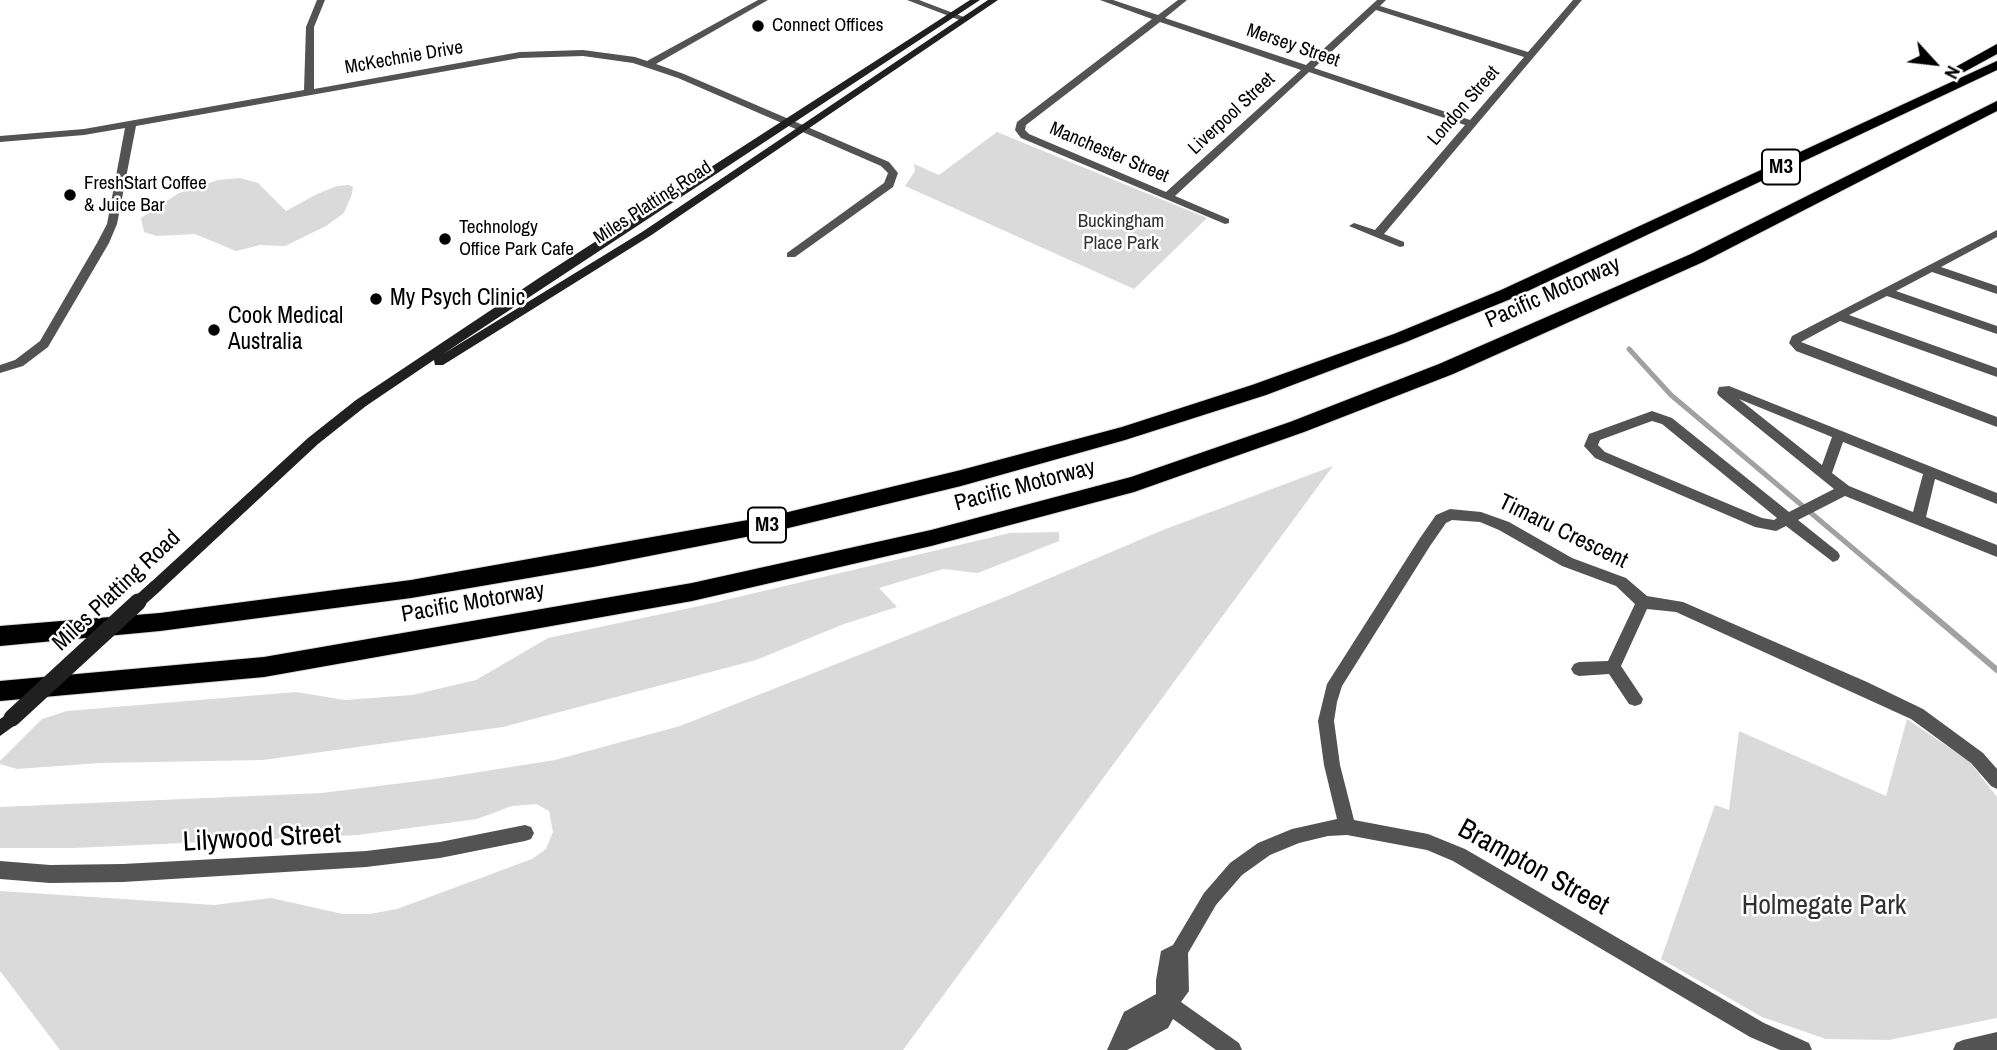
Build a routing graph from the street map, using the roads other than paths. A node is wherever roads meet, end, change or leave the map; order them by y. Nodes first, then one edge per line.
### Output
1 (321, 0) edge
2 (764, 0) edge
3 (911, 0) edge
4 (976, 0) edge
5 (995, 0) edge
6 (1104, 0) edge
7 (1183, 0) edge
8 (1578, 0) edge
9 (1378, 4) edge
10 (952, 15) junction
11 (965, 19) junction
12 (1158, 19) junction
13 (1997, 48) edge
14 (1530, 55) junction
15 (649, 64) junction
16 (1997, 65) edge
17 (1306, 70) junction
18 (1955, 85) junction
19 (309, 92) junction
20 (1997, 105) edge
21 (786, 122) junction
22 (1997, 122) edge
23 (131, 124) junction
24 (1471, 124) junction
25 (804, 129) junction
26 (0, 139) edge
27 (1912, 149) junction
28 (1167, 197) junction
29 (1225, 221) dead end
30 (1354, 226) dead end
31 (1377, 235) junction
32 (1996, 235) edge
33 (1400, 244) dead end
34 (791, 255) dead end
35 (1932, 268) junction
36 (1997, 290) edge
37 (1886, 291) junction
38 (1839, 316) junction
39 (1997, 330) edge
40 (0, 369) edge
41 (1997, 373) edge
42 (1997, 422) edge
43 (1839, 435) junction
44 (1930, 472) junction
45 (1825, 475) junction
46 (264, 487) junction
47 (1844, 489) junction
48 (1997, 499) edge
49 (1793, 516) junction
50 (1918, 519) junction
51 (1997, 551) edge
52 (1833, 556) dead end
53 (1643, 602) junction
54 (0, 636) edge
55 (1613, 667) junction
56 (1579, 669) dead end
57 (0, 691) edge
58 (1635, 699) dead end
59 (6, 724) edge
60 (1997, 781) edge
61 (1347, 827) junction
62 (525, 833) dead end
63 (0, 870) edge
64 (1166, 1002) junction
65 (1997, 1042) edge
66 (1120, 1046) edge
67 (1232, 1050) edge
68 (1800, 1050) edge
69 (1963, 1050) edge

1 - 19 street
2 - 15 street
3 - 10 street
4 - 10 main road, Miles Platting Road
5 - 11 main road, Miles Platting Road
6 - 12 street, Mersey Street
7 - 12 street, Manchester Street
8 - 14 street, London Street
9 - 14 street
9 - 17 street, Liverpool Street
10 - 11 street
10 - 21 main road, Miles Platting Road
11 - 25 main road, Miles Platting Road
12 - 17 street, Mersey Street
12 - 28 street, Manchester Street
13 - 18 highway
14 - 24 street, London Street
15 - 19 street, McKechnie Drive
15 - 21 street, McKechnie Drive
16 - 18 highway, Pacific Motorway / M3
17 - 24 street, Mersey Street
17 - 28 street, Liverpool Street
18 - 54 highway, Pacific Motorway / M3
19 - 23 street, McKechnie Drive
20 - 27 highway, Pacific Motorway / M3
21 - 25 street, McKechnie Drive
21 - 46 main road, Miles Platting Road
22 - 27 highway
23 - 26 street, McKechnie Drive
23 - 40 street
24 - 31 street, London Street
25 - 34 street, McKechnie Drive
25 - 46 main road, Miles Platting Road
27 - 57 highway, Pacific Motorway / M3
28 - 29 street, Manchester Street
30 - 31 street
31 - 33 street
32 - 35 street
35 - 36 street
35 - 37 street
37 - 38 street
37 - 39 street
38 - 41 street
38 - 42 street
43 - 44 street
43 - 45 street
43 - 45 street
44 - 48 street
44 - 50 street
45 - 47 street
46 - 59 main road, Miles Platting Road, bridge
47 - 49 street
47 - 50 street
49 - 49 street
49 - 52 street
50 - 51 street
53 - 55 street
53 - 60 street
53 - 61 street, Timaru Crescent
55 - 56 street
55 - 58 street
61 - 64 street, Brampton Street
61 - 68 street, Brampton Street
62 - 63 street, Lilywood Street
64 - 66 street, Brampton Street
64 - 67 street
65 - 69 street

